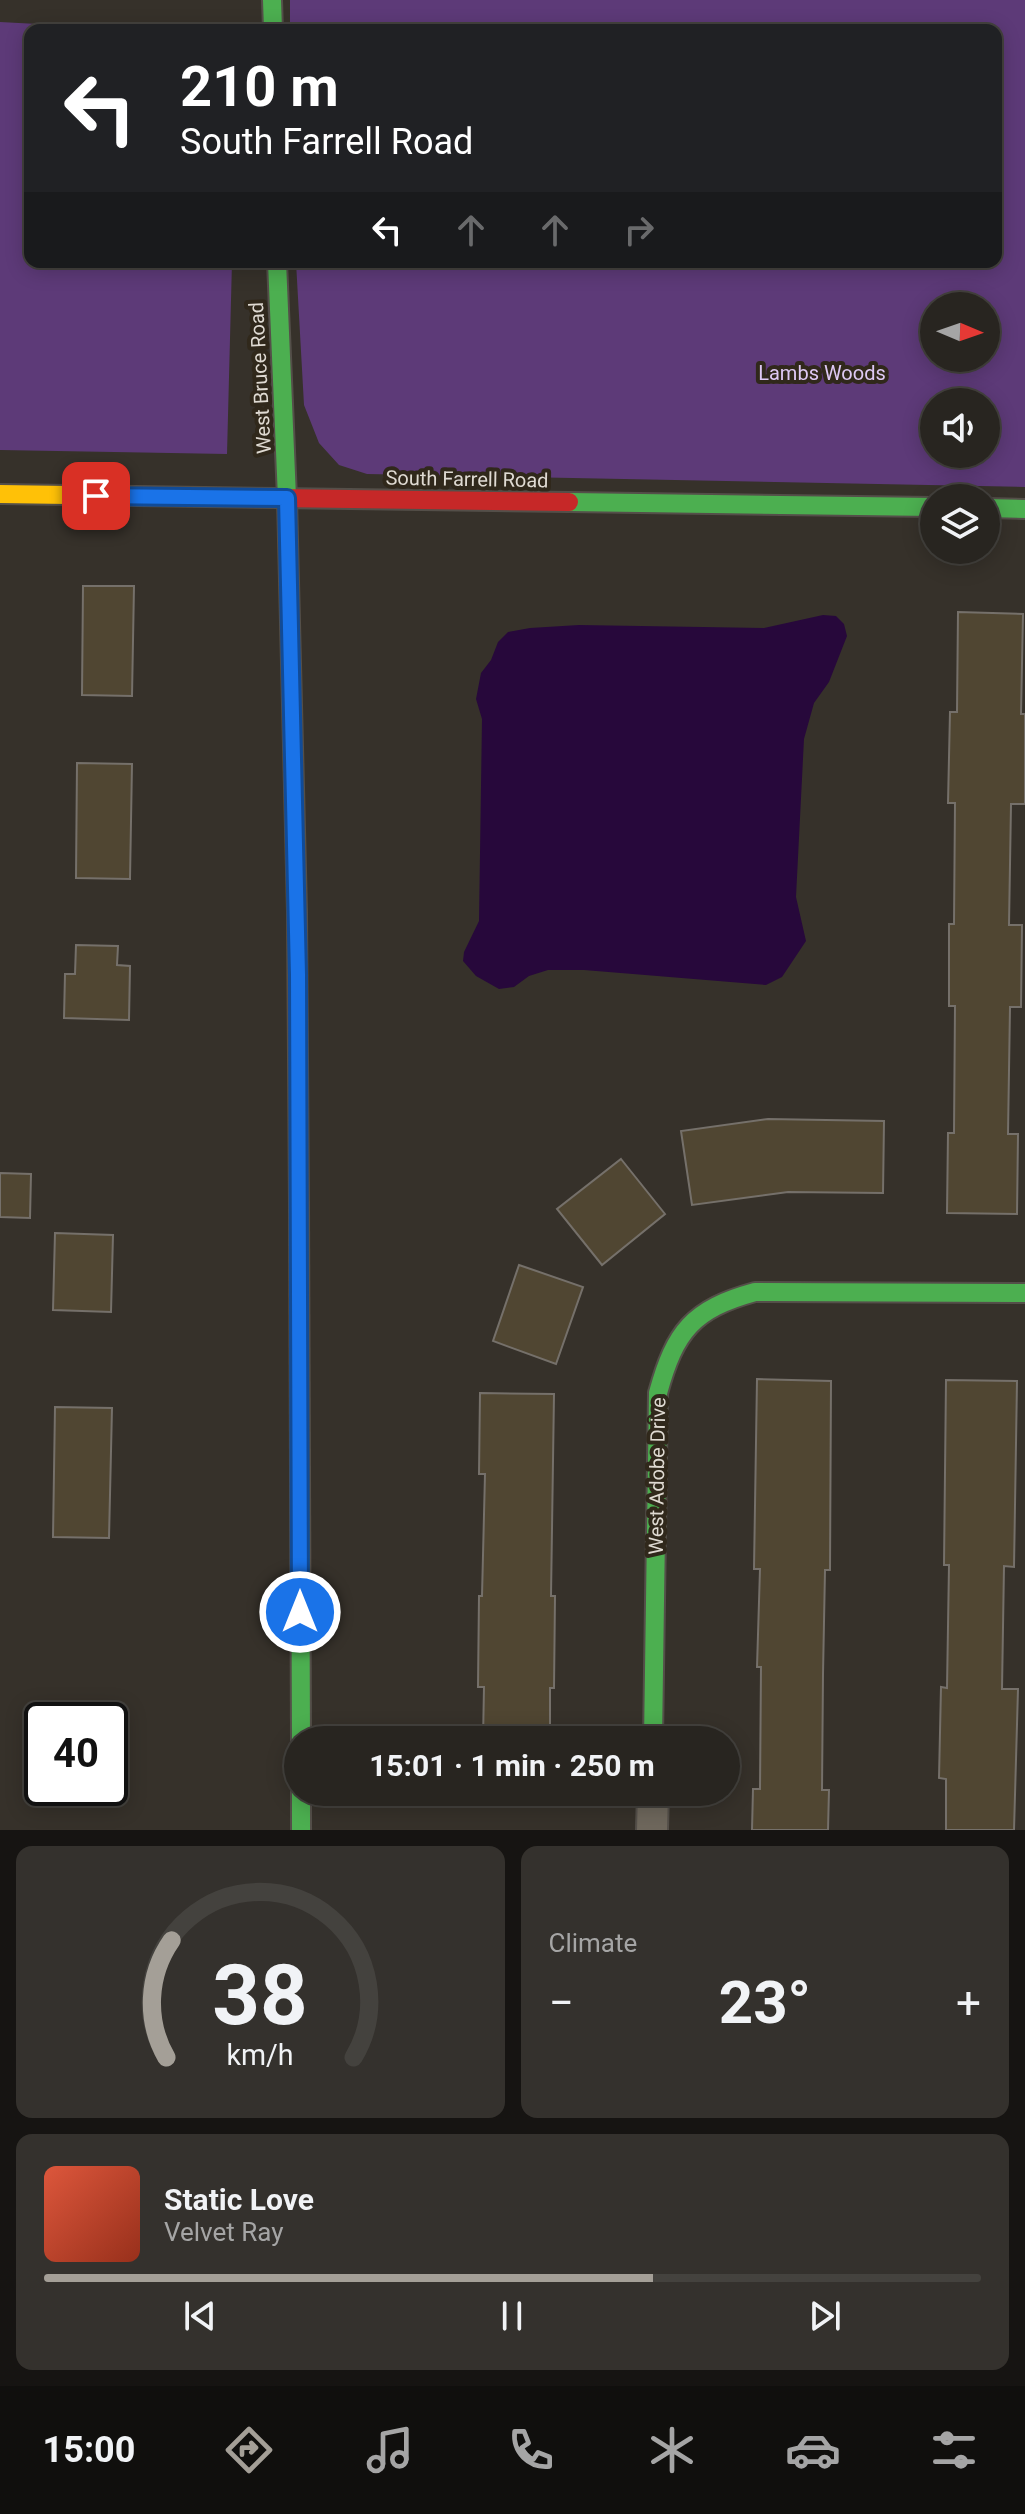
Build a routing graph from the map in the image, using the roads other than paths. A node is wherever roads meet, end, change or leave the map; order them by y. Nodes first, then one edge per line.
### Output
1 (272, 0) edge
2 (273, 24) edge
3 (277, 268) edge
4 (0, 494) edge
5 (287, 498) junction
6 (920, 507) edge
7 (1000, 508) edge
8 (1025, 509) edge
9 (1025, 1293) edge
10 (301, 1726) edge
11 (653, 1726) edge
12 (301, 1806) edge
13 (653, 1806) edge
14 (301, 1830) edge
15 (652, 1830) edge

1 - 2 street
3 - 5 street, West Bruce Road
4 - 5 street, South Farrell Road
5 - 6 street, South Farrell Road
5 - 10 street, West Bruce Road
7 - 8 street
9 - 11 street, West Adobe Drive
12 - 14 street
13 - 15 street

